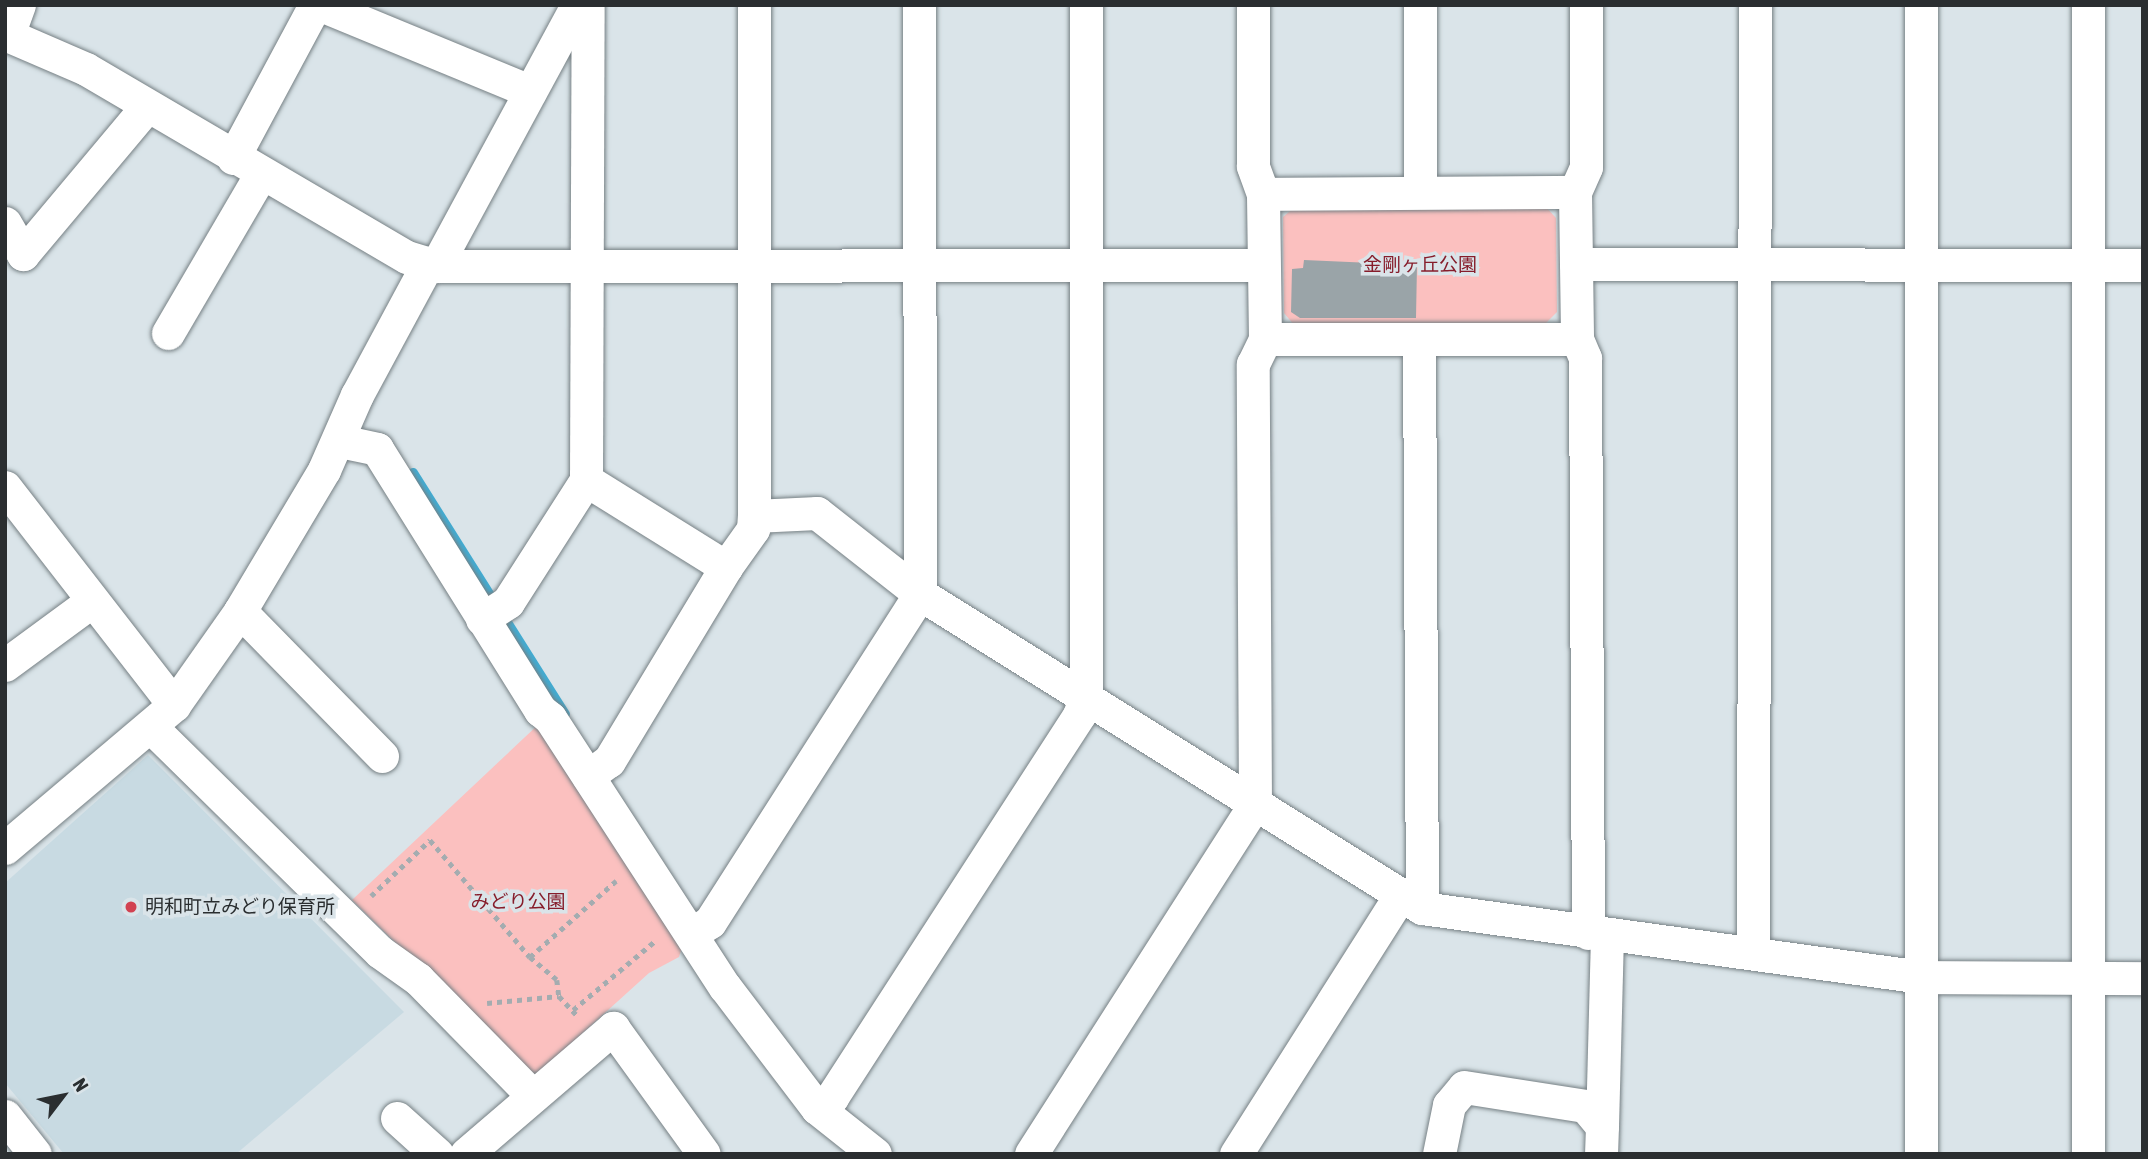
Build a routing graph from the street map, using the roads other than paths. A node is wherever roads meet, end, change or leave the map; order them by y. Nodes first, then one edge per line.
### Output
1 (315, 5) edge
2 (321, 5) edge
3 (577, 5) edge
4 (588, 5) edge
5 (754, 5) edge
6 (919, 5) edge
7 (1086, 5) edge
8 (1253, 5) edge
9 (1420, 5) edge
10 (1586, 5) edge
11 (1755, 5) edge
12 (1921, 5) edge
13 (2088, 5) edge
14 (11, 25) edge
15 (530, 91) junction
16 (147, 106) junction
17 (233, 158) junction
18 (261, 174) junction
19 (1420, 191) junction
20 (1575, 192) junction
21 (1263, 194) junction
22 (5, 223) edge
23 (432, 264) junction
24 (1576, 264) junction
25 (920, 265) junction
26 (1262, 265) junction
27 (1754, 265) junction
28 (1921, 265) junction
29 (2088, 265) junction
30 (2143, 265) edge
31 (754, 266) junction
32 (1087, 266) junction
33 (587, 268) junction
34 (168, 333) dead end
35 (1265, 339) junction
36 (1577, 339) junction
37 (1419, 340) junction
38 (340, 441) junction
39 (586, 480) junction
40 (5, 487) edge
41 (754, 516) junction
42 (726, 567) junction
43 (920, 594) junction
44 (92, 601) junction
45 (495, 610) junction
46 (240, 611) junction
47 (5, 665) edge
48 (1086, 697) junction
49 (162, 715) junction
50 (382, 756) dead end
51 (599, 769) junction
52 (1255, 804) junction
53 (5, 848) edge
54 (1411, 901) junction
55 (687, 930) junction
56 (1598, 934) junction
57 (1753, 953) junction
58 (1922, 977) junction
59 (2143, 978) edge
60 (2088, 979) junction
61 (533, 1096) junction
62 (825, 1102) junction
63 (5, 1116) edge
64 (397, 1118) dead end
65 (1602, 1140) edge
66 (35, 1154) edge
67 (436, 1154) edge
68 (466, 1154) edge
69 (704, 1154) edge
70 (875, 1154) edge
71 (1031, 1154) edge
72 (1236, 1154) edge
73 (1439, 1154) edge
74 (1921, 1154) edge
75 (2088, 1154) edge

1 - 17 street
2 - 15 street
3 - 15 street
4 - 33 street
5 - 31 street
6 - 25 street
7 - 32 street
8 - 21 street
9 - 19 street
10 - 20 street
11 - 27 street
12 - 28 street
13 - 29 street
14 - 16 street
15 - 23 street
16 - 17 street
16 - 22 street
17 - 18 street
18 - 23 street
18 - 34 street
19 - 20 street
19 - 21 street
20 - 24 street
21 - 26 street
23 - 33 street
23 - 38 street
24 - 27 street
24 - 36 street
25 - 31 street
25 - 32 street
25 - 43 street
26 - 32 street
26 - 35 street
27 - 28 street
27 - 57 street
28 - 29 street
28 - 58 street
29 - 30 street
29 - 60 street
31 - 33 street
31 - 41 street
32 - 48 street
33 - 39 street
35 - 37 street
35 - 52 street
36 - 37 street
36 - 56 street
37 - 54 street
38 - 45 street
38 - 46 street
39 - 42 street
39 - 45 street
40 - 44 street
41 - 42 street
41 - 43 street
42 - 51 street
43 - 48 street
43 - 55 street
44 - 47 street
44 - 49 street
45 - 51 street
46 - 49 street
46 - 50 street
48 - 52 street
48 - 62 street
49 - 53 street
49 - 61 street
51 - 55 street
52 - 54 street
52 - 71 street
54 - 56 street
54 - 72 street
55 - 62 street
56 - 57 street
56 - 65 street
57 - 58 street
58 - 60 street
58 - 74 street
59 - 60 street
60 - 75 street
61 - 68 street
61 - 69 street
62 - 70 street
63 - 66 street
64 - 67 street
65 - 73 street

